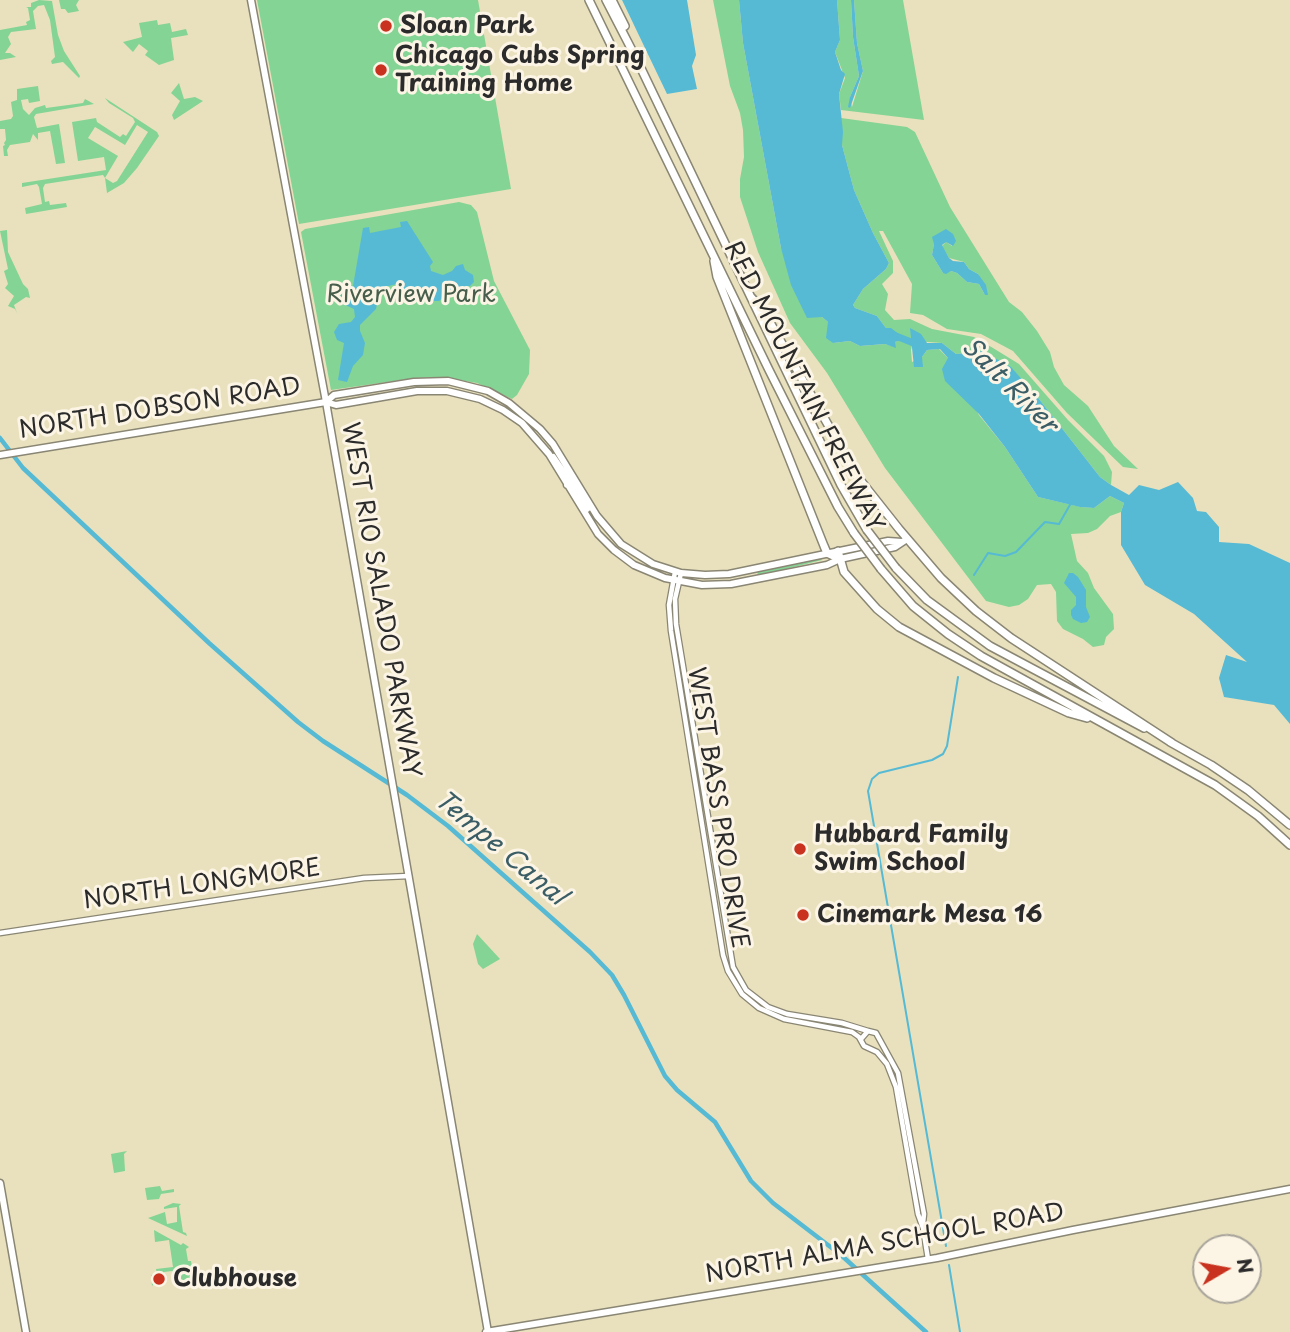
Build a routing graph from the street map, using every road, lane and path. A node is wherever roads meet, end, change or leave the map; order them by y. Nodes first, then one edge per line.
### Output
1 (251, 0) edge
2 (589, 0) edge
3 (606, 0) edge
4 (612, 0) edge
5 (637, 60) junction
6 (714, 257) junction
7 (751, 297) junction
8 (326, 402) junction
9 (549, 454) junction
10 (0, 455) edge
11 (576, 481) junction
12 (567, 485) junction
13 (597, 516) junction
14 (905, 540) junction
15 (827, 553) junction
16 (839, 555) junction
17 (677, 577) junction
18 (1101, 722) junction
19 (1172, 743) junction
20 (1290, 825) edge
21 (1290, 846) edge
22 (409, 876) junction
23 (0, 933) edge
24 (868, 1031) junction
25 (861, 1040) junction
26 (880, 1041) junction
27 (873, 1049) junction
28 (0, 1183) edge
29 (1290, 1189) edge
30 (923, 1228) junction
31 (928, 1259) junction
32 (26, 1332) edge
33 (487, 1332) edge

1 - 8 main road, WEST RIO SALADO PARKWAY
2 - 6 highway, RED MOUNTAIN FREEWAY
3 - 5 highway, RED MOUNTAIN FREEWAY
4 - 5 highway
5 - 7 highway, RED MOUNTAIN FREEWAY
6 - 15 highway
6 - 18 highway, RED MOUNTAIN FREEWAY, bridge
7 - 14 highway
7 - 19 highway, RED MOUNTAIN FREEWAY, bridge
8 - 9 main road, NORTH DOBSON ROAD
8 - 10 main road, NORTH DOBSON ROAD
8 - 11 main road, NORTH DOBSON ROAD
8 - 22 main road, WEST RIO SALADO PARKWAY
9 - 11 main road
9 - 12 main road, NORTH DOBSON ROAD
11 - 13 main road, NORTH DOBSON ROAD
12 - 13 main road
12 - 17 main road, NORTH DOBSON ROAD
13 - 17 main road, NORTH DOBSON ROAD
14 - 16 main road, NORTH DOBSON ROAD
14 - 19 highway
15 - 16 highway
15 - 17 main road, NORTH DOBSON ROAD
16 - 17 main road, NORTH DOBSON ROAD
16 - 18 highway
17 - 24 street, WEST BASS PRO DRIVE
17 - 25 street, WEST BASS PRO DRIVE
18 - 21 highway, RED MOUNTAIN FREEWAY
19 - 20 highway, RED MOUNTAIN FREEWAY
22 - 23 street, NORTH LONGMORE
22 - 33 main road, WEST RIO SALADO PARKWAY
24 - 25 street
24 - 26 street, WEST BASS PRO DRIVE
25 - 27 street, WEST BASS PRO DRIVE
26 - 27 street
26 - 30 street, WEST BASS PRO DRIVE
27 - 30 street, WEST BASS PRO DRIVE
28 - 32 main road
29 - 31 main road, NORTH ALMA SCHOOL ROAD
30 - 31 street, WEST BASS PRO DRIVE
31 - 33 main road, NORTH ALMA SCHOOL ROAD

